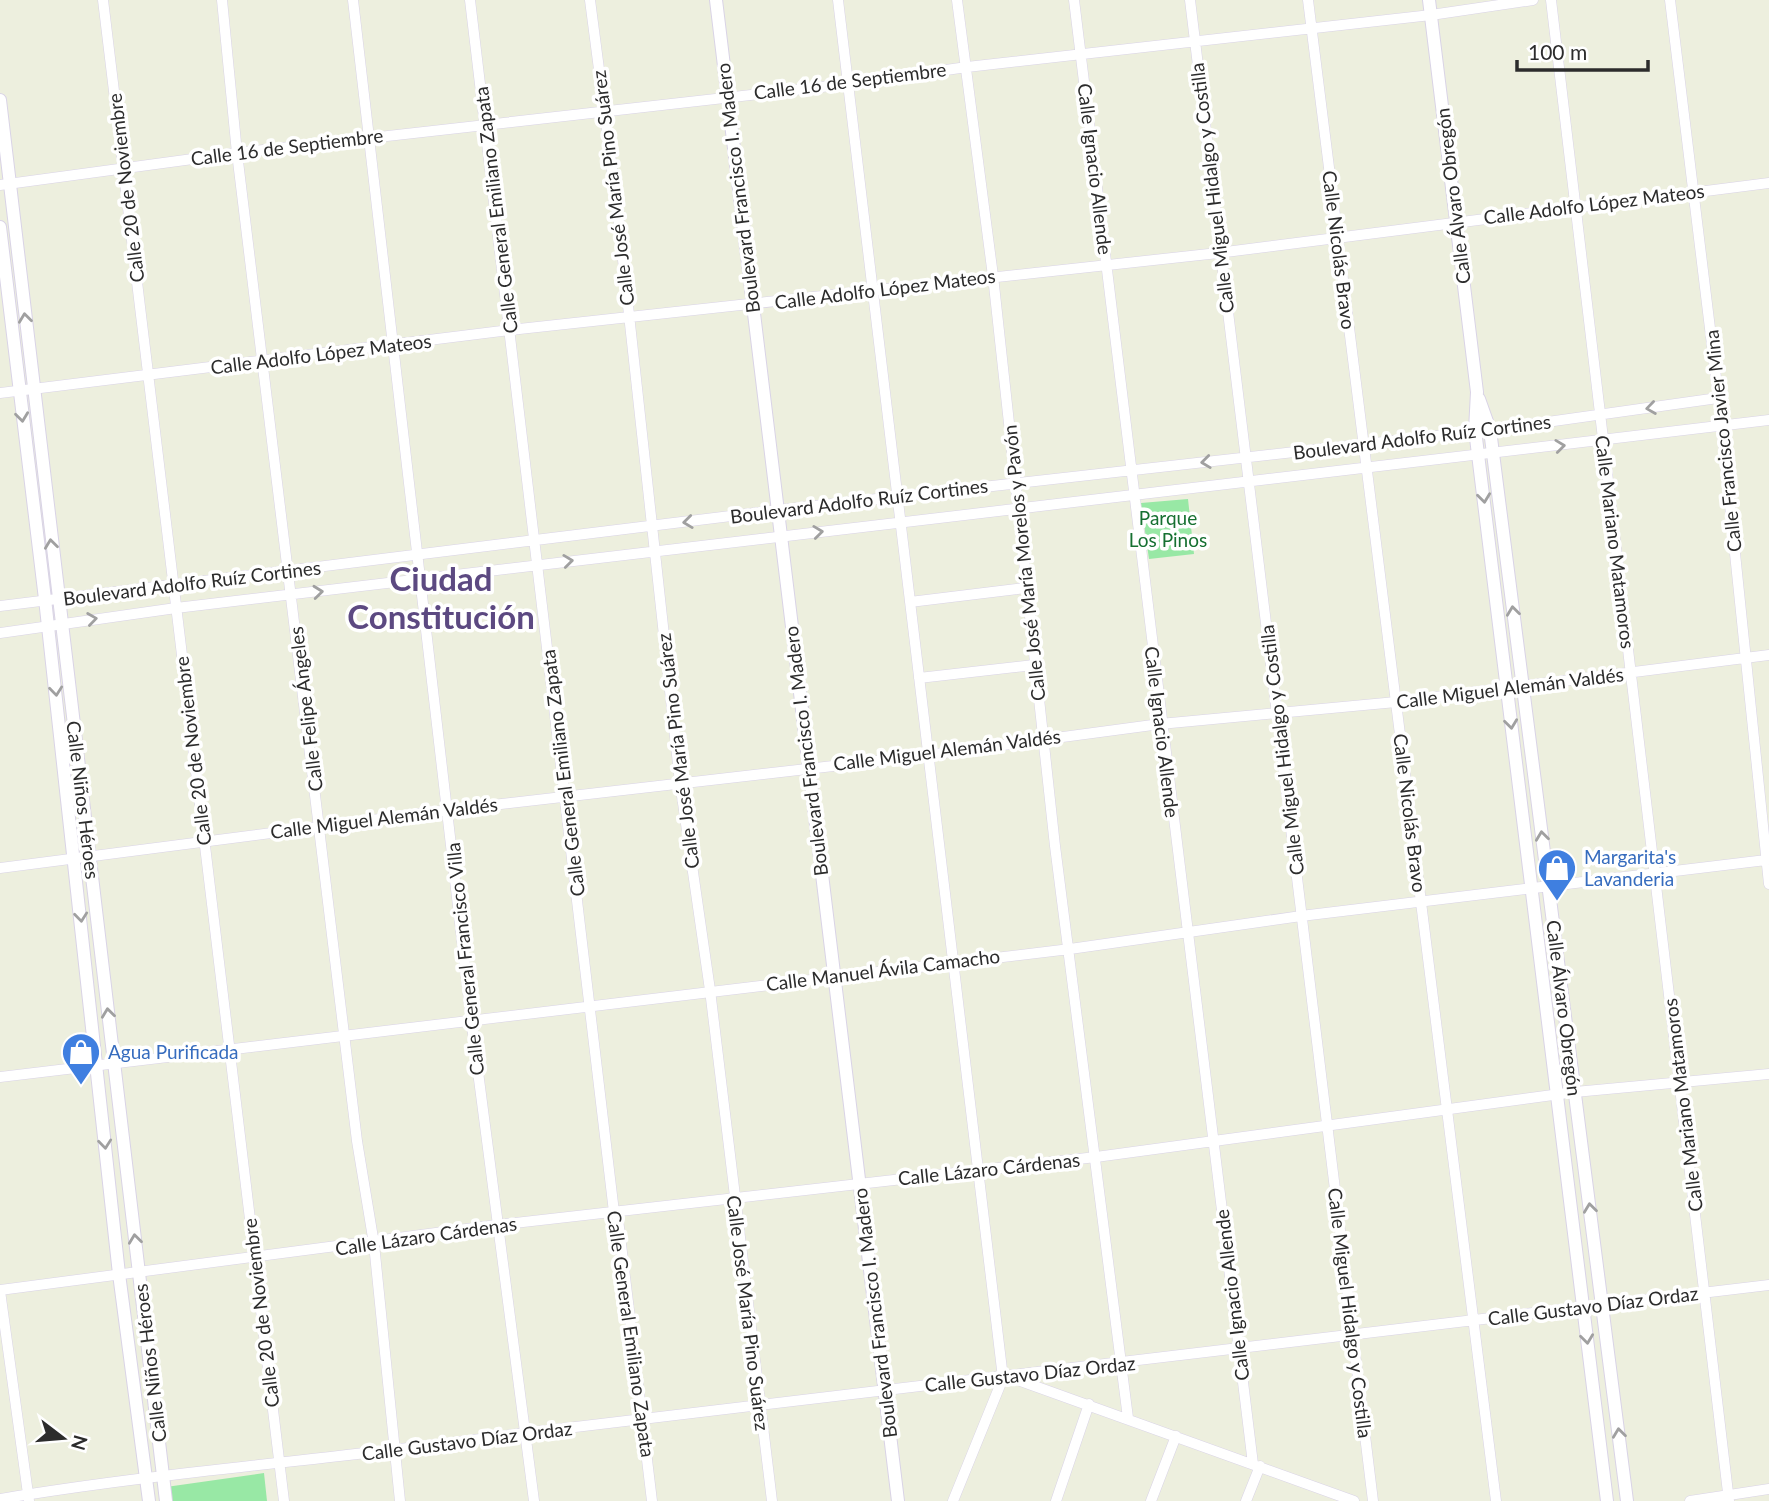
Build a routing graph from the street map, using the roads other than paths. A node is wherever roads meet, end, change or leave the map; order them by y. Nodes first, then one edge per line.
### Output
1 (103, 0) edge
2 (222, 0) edge
3 (353, 0) edge
4 (470, 0) edge
5 (590, 0) edge
6 (716, 0) edge
7 (838, 0) edge
8 (957, 0) edge
9 (1074, 0) edge
10 (1189, 0) edge
11 (1308, 0) edge
12 (1429, 0) edge
13 (1533, 0) edge
14 (1551, 0) edge
15 (1670, 0) edge
16 (1431, 15) junction
17 (1311, 29) junction
18 (1194, 42) junction
19 (1080, 56) junction
20 (967, 67) junction
21 (848, 84) junction
22 (728, 96) junction
23 (0, 100) edge
24 (604, 111) junction
25 (485, 124) junction
26 (369, 137) junction
27 (237, 153) junction
28 (125, 168) junction
29 (1769, 183) edge
30 (5, 185) edge
31 (1693, 192) junction
32 (1575, 207) junction
33 (1456, 221) junction
34 (0, 228) edge
35 (1338, 236) junction
36 (1218, 253) junction
37 (1107, 264) junction
38 (993, 276) junction
39 (873, 291) junction
40 (752, 305) junction
41 (628, 318) junction
42 (510, 330) junction
43 (393, 345) junction
44 (264, 361) junction
45 (147, 376) junction
46 (33, 388) junction
47 (19, 390) junction
48 (1477, 392) junction
49 (0, 393) edge
50 (1718, 398) junction
51 (1599, 416) junction
52 (1769, 420) edge
53 (1722, 427) junction
54 (1475, 430) junction
55 (1490, 430) junction
56 (1602, 441) junction
57 (1364, 443) junction
58 (1493, 454) junction
59 (1479, 456) junction
60 (1245, 457) junction
61 (1367, 468) junction
62 (1129, 471) junction
63 (1249, 482) junction
64 (1016, 483) junction
65 (1133, 495) junction
66 (898, 498) junction
67 (1018, 509) junction
68 (779, 510) junction
69 (901, 522) junction
70 (651, 527) junction
71 (782, 536) junction
72 (535, 540) junction
73 (655, 551) junction
74 (420, 557) junction
75 (538, 565) junction
76 (290, 571) junction
77 (422, 580) junction
78 (172, 584) junction
79 (1025, 588) junction
80 (293, 595) junction
81 (52, 599) junction
82 (910, 602) junction
83 (0, 606) edge
84 (176, 608) junction
85 (55, 625) junction
86 (0, 633) edge
87 (1769, 655) edge
88 (1746, 659) junction
89 (1034, 665) junction
90 (1631, 673) junction
91 (919, 678) junction
92 (1522, 685) junction
93 (1507, 686) junction
94 (1396, 702) junction
95 (1278, 712) junction
96 (1160, 724) junction
97 (1043, 739) junction
98 (929, 755) junction
99 (808, 767) junction
100 (680, 782) junction
101 (566, 796) junction
102 (449, 810) junction
103 (319, 826) junction
104 (1766, 833) edge
105 (203, 841) junction
106 (90, 855) junction
107 (75, 858) junction
108 (1766, 860) junction
109 (0, 868) edge
110 (1657, 874) junction
111 (1769, 884) edge
112 (1548, 886) junction
113 (1532, 888) junction
114 (1421, 901) junction
115 (1301, 916) junction
116 (1187, 932) junction
117 (1070, 948) junction
118 (954, 962) junction
119 (833, 976) junction
120 (710, 990) junction
121 (590, 1004) junction
122 (471, 1018) junction
123 (344, 1035) junction
124 (229, 1050) junction
125 (114, 1063) junction
126 (96, 1065) junction
127 (1769, 1074) edge
128 (0, 1077) edge
129 (1679, 1083) junction
130 (1575, 1092) junction
131 (1557, 1094) junction
132 (1447, 1108) junction
133 (1326, 1125) junction
134 (1214, 1140) junction
135 (1096, 1157) junction
136 (979, 1171) junction
137 (860, 1183) junction
138 (733, 1198) junction
139 (617, 1211) junction
140 (497, 1225) junction
141 (374, 1244) junction
142 (255, 1259) junction
143 (139, 1272) junction
144 (119, 1274) junction
145 (1769, 1285) edge
146 (0, 1290) edge
147 (1705, 1293) junction
148 (1602, 1305) junction
149 (1583, 1307) junction
150 (1474, 1321) junction
151 (1353, 1336) junction
152 (1238, 1350) junction
153 (1120, 1364) junction
154 (1007, 1378) junction
155 (884, 1390) junction
156 (1089, 1404) junction
157 (761, 1405) junction
158 (1128, 1418) junction
159 (642, 1419) junction
160 (525, 1433) junction
161 (1175, 1436) junction
162 (394, 1452) junction
163 (280, 1464) junction
164 (1257, 1465) junction
165 (164, 1475) junction
166 (146, 1478) junction
167 (1769, 1489) edge
168 (28, 1498) edge
169 (1729, 1498) edge
170 (0, 1499) edge
171 (1341, 1499) edge
172 (149, 1501) edge
173 (166, 1501) edge
174 (284, 1501) edge
175 (400, 1501) edge
176 (534, 1501) edge
177 (652, 1501) edge
178 (772, 1501) edge
179 (898, 1501) edge
180 (953, 1501) edge
181 (1056, 1501) edge
182 (1151, 1501) edge
183 (1246, 1501) edge
184 (1354, 1501) edge
185 (1373, 1501) edge
186 (1496, 1501) edge
187 (1607, 1501) edge
188 (1627, 1501) edge
189 (1690, 1501) edge

1 - 28 street, Calle 20 de Noviembre
2 - 27 street, Calle Felipe Ángeles
3 - 26 street, Calle General Francisco Villa
4 - 25 street, Calle General Emiliano Zapata
5 - 24 street, Calle José María Pino Suárez
6 - 22 street, Boulevard Francisco I. Madero
7 - 21 street
8 - 20 street, Calle José María Morelos y Pavón
9 - 19 street, Calle Ignacio Allende
10 - 18 street, Calle Miguel Hidalgo y Costilla
11 - 17 street, Calle Nicolás Bravo
12 - 16 street, Calle Álvaro Obregón
13 - 16 street, Calle 16 de Septiembre
14 - 32 street, Calle Mariano Matamoros
15 - 31 street, Calle Francisco Javier Mina
16 - 17 street, Calle 16 de Septiembre
16 - 33 street, Calle Álvaro Obregón
17 - 18 street, Calle 16 de Septiembre
17 - 35 street, Calle Nicolás Bravo
18 - 19 street, Calle 16 de Septiembre
18 - 36 street, Calle Miguel Hidalgo y Costilla
19 - 20 street, Calle 16 de Septiembre
19 - 37 street, Calle Ignacio Allende
20 - 21 street, Calle 16 de Septiembre
20 - 38 street, Calle José María Morelos y Pavón
21 - 22 street, Calle 16 de Septiembre
21 - 39 street
22 - 24 street, Calle 16 de Septiembre
22 - 40 street, Boulevard Francisco I. Madero
23 - 30 street, Calle Niños Héroes
24 - 25 street, Calle 16 de Septiembre
24 - 41 street, Calle José María Pino Suárez
25 - 26 street, Calle 16 de Septiembre
25 - 42 street, Calle General Emiliano Zapata
26 - 27 street, Calle 16 de Septiembre
26 - 43 street, Calle General Francisco Villa
27 - 28 street, Calle 16 de Septiembre
27 - 44 street, Calle Felipe Ángeles
28 - 30 street, Calle 16 de Septiembre
28 - 45 street, Calle 20 de Noviembre
29 - 31 street, Calle Adolfo López Mateos
46 -> 30 street, Calle Niños Héroes
31 - 32 street, Calle Adolfo López Mateos
31 - 50 street, Calle Francisco Javier Mina
32 - 33 street, Calle Adolfo López Mateos
32 - 51 street, Calle Mariano Matamoros
33 - 35 street, Calle Adolfo López Mateos
33 - 48 street, Calle Álvaro Obregón
34 - 47 street, Calle Niños Héroes
35 - 36 street, Calle Adolfo López Mateos
35 - 57 street, Calle Nicolás Bravo
36 - 37 street, Calle Adolfo López Mateos
36 - 60 street, Calle Miguel Hidalgo y Costilla
37 - 38 street, Calle Adolfo López Mateos
37 - 62 street, Calle Ignacio Allende
38 - 39 street, Calle Adolfo López Mateos
38 - 64 street, Calle José María Morelos y Pavón
39 - 40 street, Calle Adolfo López Mateos
39 - 66 street
40 - 41 street, Calle Adolfo López Mateos
40 - 68 street, Boulevard Francisco I. Madero
41 - 42 street, Calle Adolfo López Mateos
41 - 70 street, Calle José María Pino Suárez
42 - 43 street, Calle Adolfo López Mateos
42 - 72 street, Calle General Emiliano Zapata
43 - 44 street, Calle Adolfo López Mateos
43 - 74 street, Calle General Francisco Villa
44 - 45 street, Calle Adolfo López Mateos
44 - 76 street, Calle Felipe Ángeles
45 - 46 street, Calle Adolfo López Mateos
45 - 78 street, Calle 20 de Noviembre
46 - 47 street, Calle Adolfo López Mateos
81 -> 46 street, Calle Niños Héroes
47 - 49 street, Calle Adolfo López Mateos
47 -> 81 street, Calle Niños Héroes
48 - 54 street, Calle Álvaro Obregón
48 - 55 street, Calle Álvaro Obregón
50 -> 51 street, Boulevard Adolfo Ruíz Cortines
50 - 53 street, Calle Francisco Javier Mina
51 - 55 street, Boulevard Adolfo Ruíz Cortines
51 - 56 street, Calle Mariano Matamoros
52 - 53 street, Boulevard Adolfo Ruíz Cortines
53 - 56 street, Boulevard Adolfo Ruíz Cortines
53 - 88 street, Calle Francisco Javier Mina
54 - 55 street, Boulevard Adolfo Ruíz Cortines
54 - 57 street, Boulevard Adolfo Ruíz Cortines
54 - 59 street, Calle Álvaro Obregón
55 - 58 street, Calle Álvaro Obregón
58 -> 56 street, Boulevard Adolfo Ruíz Cortines
56 - 90 street, Calle Mariano Matamoros
57 - 60 street, Boulevard Adolfo Ruíz Cortines
57 - 61 street, Calle Nicolás Bravo
58 - 59 street, Boulevard Adolfo Ruíz Cortines
92 -> 58 street, Calle Álvaro Obregón
59 - 61 street, Boulevard Adolfo Ruíz Cortines
59 -> 93 street, Calle Álvaro Obregón
60 -> 62 street, Boulevard Adolfo Ruíz Cortines
60 - 63 street, Calle Miguel Hidalgo y Costilla
61 - 63 street, Boulevard Adolfo Ruíz Cortines
61 - 94 street, Calle Nicolás Bravo
62 - 64 street, Boulevard Adolfo Ruíz Cortines
62 - 65 street, Calle Ignacio Allende
63 - 65 street, Boulevard Adolfo Ruíz Cortines
63 - 95 street, Calle Miguel Hidalgo y Costilla
64 - 66 street, Boulevard Adolfo Ruíz Cortines
64 - 67 street, Calle José María Morelos y Pavón
65 - 67 street, Boulevard Adolfo Ruíz Cortines
65 - 96 street, Calle Ignacio Allende
66 - 68 street, Boulevard Adolfo Ruíz Cortines
66 - 69 street
67 - 69 street, Boulevard Adolfo Ruíz Cortines
67 - 79 street, Calle José María Morelos y Pavón
68 -> 70 street, Boulevard Adolfo Ruíz Cortines
68 - 71 street, Boulevard Francisco I. Madero
71 -> 69 street, Boulevard Adolfo Ruíz Cortines
69 - 82 street
70 - 72 street, Boulevard Adolfo Ruíz Cortines
70 - 73 street, Calle José María Pino Suárez
71 - 73 street, Boulevard Adolfo Ruíz Cortines
71 - 99 street, Boulevard Francisco I. Madero
72 - 74 street, Boulevard Adolfo Ruíz Cortines
72 - 75 street, Calle General Emiliano Zapata
75 -> 73 street, Boulevard Adolfo Ruíz Cortines
73 - 100 street, Calle José María Pino Suárez
74 - 76 street, Boulevard Adolfo Ruíz Cortines
74 - 77 street, Calle General Francisco Villa
75 - 77 street, Boulevard Adolfo Ruíz Cortines
75 - 101 street, Calle General Emiliano Zapata
76 - 78 street, Boulevard Adolfo Ruíz Cortines
76 - 80 street, Calle Felipe Ángeles
80 -> 77 street, Boulevard Adolfo Ruíz Cortines
77 - 102 street, Calle General Francisco Villa
78 - 81 street, Boulevard Adolfo Ruíz Cortines
78 - 84 street, Calle 20 de Noviembre
79 - 82 street
79 - 89 street, Calle José María Morelos y Pavón
80 - 84 street, Boulevard Adolfo Ruíz Cortines
80 - 103 street, Calle Felipe Ángeles
81 - 83 street, Boulevard Adolfo Ruíz Cortines
81 - 85 street, Calle Niños Héroes
82 - 91 street
85 -> 84 street, Boulevard Adolfo Ruíz Cortines
84 - 105 street, Calle 20 de Noviembre
85 - 86 street, Boulevard Adolfo Ruíz Cortines
85 - 106 street, Calle Niños Héroes
85 -> 107 street, Calle Niños Héroes
87 - 88 street, Calle Miguel Alemán Valdés
88 - 90 street, Calle Miguel Alemán Valdés
88 - 104 street, Calle Francisco Javier Mina
89 - 91 street
89 - 97 street, Calle José María Morelos y Pavón
90 - 92 street, Calle Miguel Alemán Valdés
90 - 110 street, Calle Mariano Matamoros
91 - 98 street
92 - 93 street, Calle Miguel Alemán Valdés
112 -> 92 street, Calle Álvaro Obregón
93 - 94 street, Calle Miguel Alemán Valdés
93 -> 113 street, Calle Álvaro Obregón
94 - 95 street, Calle Miguel Alemán Valdés
94 - 114 street, Calle Nicolás Bravo
95 - 96 street, Calle Miguel Alemán Valdés
95 - 115 street, Calle Miguel Hidalgo y Costilla
96 - 97 street, Calle Miguel Alemán Valdés
96 - 116 street, Calle Ignacio Allende
97 - 98 street, Calle Miguel Alemán Valdés
97 - 117 street, Calle José María Morelos y Pavón
98 - 99 street, Calle Miguel Alemán Valdés
98 - 118 street
99 - 100 street, Calle Miguel Alemán Valdés
99 - 119 street, Boulevard Francisco I. Madero
100 - 101 street, Calle Miguel Alemán Valdés
100 - 120 street, Calle José María Pino Suárez
101 - 102 street, Calle Miguel Alemán Valdés
101 - 121 street, Calle General Emiliano Zapata
102 - 103 street, Calle Miguel Alemán Valdés
102 - 122 street, Calle General Francisco Villa
103 - 105 street, Calle Miguel Alemán Valdés
103 - 123 street, Calle Felipe Ángeles
104 - 108 street, Calle Francisco Javier Mina
105 - 106 street, Calle Miguel Alemán Valdés
105 - 124 street, Calle 20 de Noviembre
106 - 107 street, Calle Miguel Alemán Valdés
125 -> 106 street, Calle Niños Héroes
107 - 109 street, Calle Miguel Alemán Valdés
107 -> 126 street, Calle Niños Héroes
108 - 110 street, Calle Manuel Ávila Camacho
108 - 111 street, Calle Francisco Javier Mina
110 - 112 street, Calle Manuel Ávila Camacho
110 - 129 street, Calle Mariano Matamoros
112 - 113 street, Calle Manuel Ávila Camacho
112 - 130 street, Calle Álvaro Obregón
113 - 114 street, Calle Manuel Ávila Camacho
113 - 131 street, Calle Álvaro Obregón
114 - 115 street, Calle Manuel Ávila Camacho
114 - 132 street, Calle Nicolás Bravo
115 - 116 street, Calle Manuel Ávila Camacho
115 - 133 street, Calle Miguel Hidalgo y Costilla
116 - 117 street, Calle Manuel Ávila Camacho
116 - 134 street, Calle Ignacio Allende
117 - 118 street, Calle Manuel Ávila Camacho
117 - 135 street, Calle José María Morelos y Pavón
118 - 119 street, Calle Manuel Ávila Camacho
118 - 136 street
119 - 120 street, Calle Manuel Ávila Camacho
119 - 137 street, Boulevard Francisco I. Madero
120 - 121 street, Calle Manuel Ávila Camacho
120 - 138 street, Calle José María Pino Suárez
121 - 122 street, Calle Manuel Ávila Camacho
121 - 139 street, Calle General Emiliano Zapata
122 - 123 street, Calle Manuel Ávila Camacho
122 - 140 street, Calle General Francisco Villa
123 - 124 street, Calle Manuel Ávila Camacho
123 - 141 street, Calle Felipe Ángeles
124 - 125 street, Calle Manuel Ávila Camacho
124 - 142 street, Calle 20 de Noviembre
125 - 126 street, Calle Manuel Ávila Camacho
143 -> 125 street, Calle Niños Héroes
126 - 128 street, Calle Manuel Ávila Camacho
126 -> 144 street, Calle Niños Héroes
127 - 129 street, Calle Lázaro Cárdenas
129 - 130 street, Calle Lázaro Cárdenas
129 - 147 street, Calle Mariano Matamoros
130 - 131 street, Calle Lázaro Cárdenas
148 -> 130 street, Calle Álvaro Obregón
131 - 132 street, Calle Lázaro Cárdenas
131 - 149 street, Calle Álvaro Obregón
132 - 133 street, Calle Lázaro Cárdenas
132 - 150 street, Calle Nicolás Bravo
133 - 134 street, Calle Lázaro Cárdenas
133 - 151 street, Calle Miguel Hidalgo y Costilla
134 - 135 street, Calle Lázaro Cárdenas
134 - 152 street, Calle Ignacio Allende
135 - 136 street, Calle Lázaro Cárdenas
135 - 153 street, Calle José María Morelos y Pavón
136 - 137 street, Calle Lázaro Cárdenas
136 - 154 street
137 - 138 street, Calle Lázaro Cárdenas
137 - 155 street, Boulevard Francisco I. Madero
138 - 139 street, Calle Lázaro Cárdenas
138 - 157 street, Calle José María Pino Suárez
139 - 140 street, Calle Lázaro Cárdenas
139 - 159 street, Calle General Emiliano Zapata
140 - 141 street, Calle Lázaro Cárdenas
140 - 160 street, Calle General Francisco Villa
141 - 142 street, Calle Lázaro Cárdenas
141 - 162 street, Calle Felipe Ángeles
142 - 143 street, Calle Lázaro Cárdenas
142 - 163 street, Calle 20 de Noviembre
143 - 144 street, Calle Lázaro Cárdenas
143 - 165 street, Calle Niños Héroes
144 - 146 street, Calle Lázaro Cárdenas
144 - 166 street, Calle Niños Héroes
145 - 147 street, Calle Gustavo Díaz Ordaz
146 - 168 street
147 - 148 street, Calle Gustavo Díaz Ordaz
147 - 169 street, Calle Mariano Matamoros
148 - 149 street, Calle Gustavo Díaz Ordaz
188 -> 148 street, Calle Álvaro Obregón
149 - 150 street, Calle Gustavo Díaz Ordaz
149 -> 187 street, Calle Álvaro Obregón
150 - 151 street, Calle Gustavo Díaz Ordaz
150 - 186 street, Calle Nicolás Bravo
151 - 152 street, Calle Gustavo Díaz Ordaz
151 - 185 street, Calle Miguel Hidalgo y Costilla
152 - 153 street, Calle Gustavo Díaz Ordaz
152 - 164 street, Calle Ignacio Allende
153 - 154 street, Calle Gustavo Díaz Ordaz
153 - 158 street, Calle José María Morelos y Pavón
154 - 155 street, Calle Gustavo Díaz Ordaz
154 - 156 street
154 - 180 street
155 - 157 street, Calle Gustavo Díaz Ordaz
155 - 179 street, Boulevard Francisco I. Madero
156 - 158 street
156 - 181 street
157 - 159 street, Calle Gustavo Díaz Ordaz
157 - 178 street, Calle José María Pino Suárez
158 - 161 street
159 - 160 street, Calle Gustavo Díaz Ordaz
159 - 177 street, Calle General Emiliano Zapata
160 - 162 street, Calle Gustavo Díaz Ordaz
160 - 176 street, Calle General Francisco Villa
161 - 164 street
161 - 182 street
162 - 163 street, Calle Gustavo Díaz Ordaz
162 - 175 street, Calle Felipe Ángeles
163 - 165 street, Calle Gustavo Díaz Ordaz
163 - 174 street, Calle 20 de Noviembre
164 - 171 street
164 - 183 street
165 - 166 street, Calle Gustavo Díaz Ordaz
165 - 173 street, Calle Niños Héroes
166 - 168 street, Calle Gustavo Díaz Ordaz
166 - 172 street, Calle Niños Héroes
167 - 169 street
168 - 170 street, Calle Gustavo Díaz Ordaz
169 - 189 street
171 - 184 street

